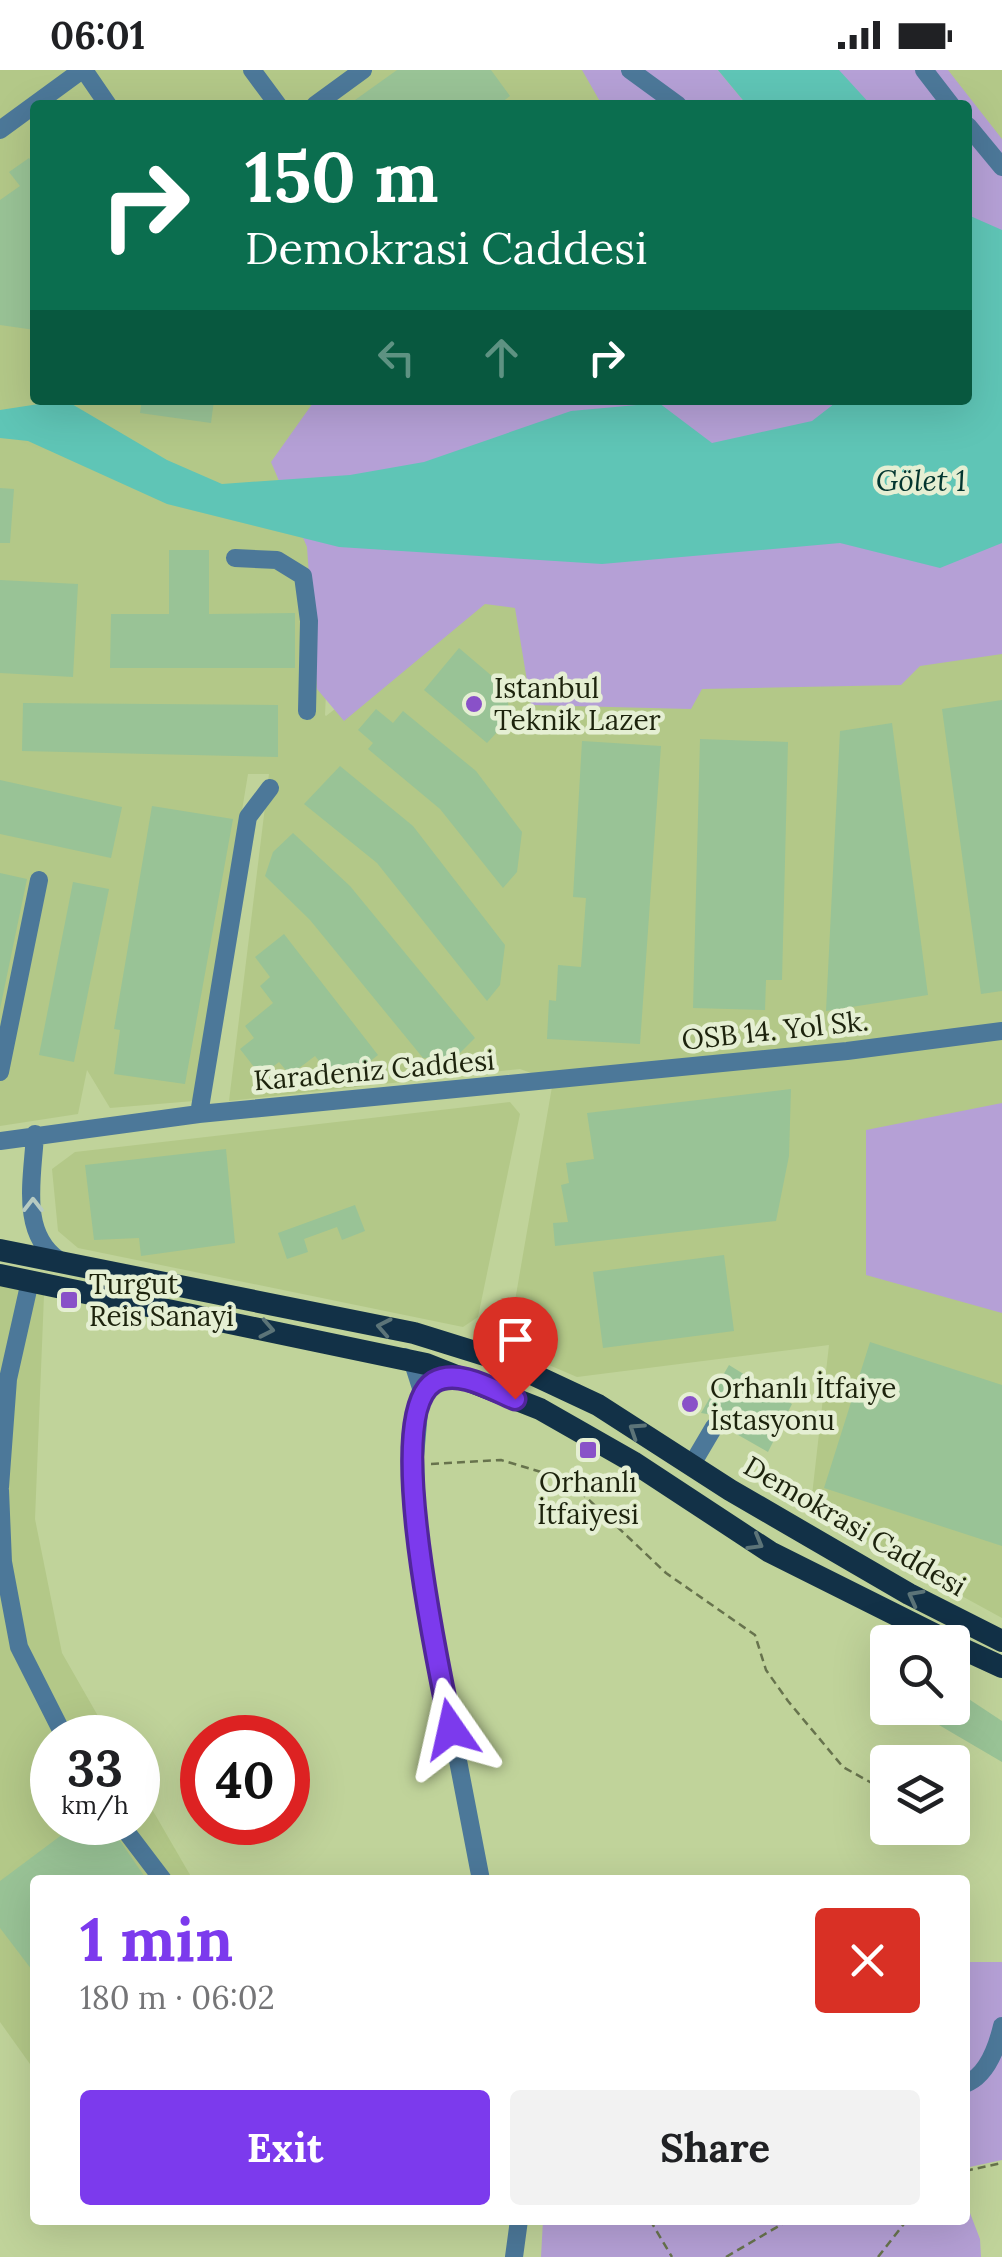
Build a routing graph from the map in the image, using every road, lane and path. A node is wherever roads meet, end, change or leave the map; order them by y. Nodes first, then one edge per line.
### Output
1 (83, 70) edge
2 (252, 70) edge
3 (363, 70) edge
4 (630, 70) edge
5 (924, 70) edge
6 (42, 100) edge
7 (104, 100) edge
8 (274, 100) edge
9 (323, 100) edge
10 (671, 100) edge
11 (947, 100) edge
12 (30, 108) edge
13 (0, 130) edge
14 (972, 131) edge
15 (1002, 167) edge
16 (236, 558) dead end
17 (308, 711) dead end
18 (270, 788) dead end
19 (39, 880) dead end
20 (1002, 1031) edge
21 (0, 1072) edge
22 (553, 1081) joint
23 (199, 1114) junction
24 (35, 1134) junction
25 (0, 1140) edge
26 (0, 1250) edge
27 (63, 1263) junction
28 (0, 1275) edge
29 (30, 1281) junction
30 (478, 1352) junction
31 (405, 1357) junction
32 (464, 1379) junction
33 (419, 1409) junction
34 (714, 1428) dead end
35 (414, 1465) junction
36 (692, 1466) junction
37 (0, 1488) edge
38 (699, 1508) junction
39 (915, 1625) edge
40 (1002, 1641) edge
41 (970, 1652) edge
42 (1002, 1667) edge
43 (53, 1715) edge
44 (870, 1782) edge
45 (137, 1845) edge
46 (159, 1875) edge
47 (480, 1875) edge
48 (1002, 2026) edge
49 (970, 2083) edge
50 (1002, 2163) edge
51 (970, 2170) edge
52 (518, 2225) edge
53 (653, 2225) edge
54 (780, 2225) edge
55 (903, 2225) edge
56 (514, 2257) edge
57 (672, 2257) edge
58 (726, 2257) edge
59 (878, 2257) edge

1 - 6 street
1 - 7 street
2 - 8 street
3 - 9 street
4 - 10 street
5 - 11 street
12 - 13 street
14 - 15 street
16 - 17 street
18 - 23 street
19 - 21 street
20 - 22 street, OSB 14. Yol Sk.
22 - 23 street, Karadeniz Caddesi
23 - 24 street, Karadeniz Caddesi
24 - 25 street, Karadeniz Caddesi
27 -> 24 street
26 - 27 main road, Demokrasi Caddesi
30 -> 27 main road, Demokrasi Caddesi
28 - 29 main road, Demokrasi Caddesi
29 -> 31 main road, Demokrasi Caddesi
29 - 37 street
30 - 31 main road
36 -> 30 main road, Demokrasi Caddesi
31 - 32 main road, Demokrasi Caddesi
31 - 33 street
32 - 33 street
32 - 38 main road, Demokrasi Caddesi
33 - 35 street
34 - 36 street
35 - 44 path
35 - 47 street
36 - 38 main road
40 -> 36 main road, Demokrasi Caddesi
37 - 43 street
38 -> 39 main road, Demokrasi Caddesi
41 - 42 main road, Demokrasi Caddesi
45 - 46 street
48 - 49 street
50 - 51 path
52 - 56 street
53 - 57 path
54 - 58 path
55 - 59 path

